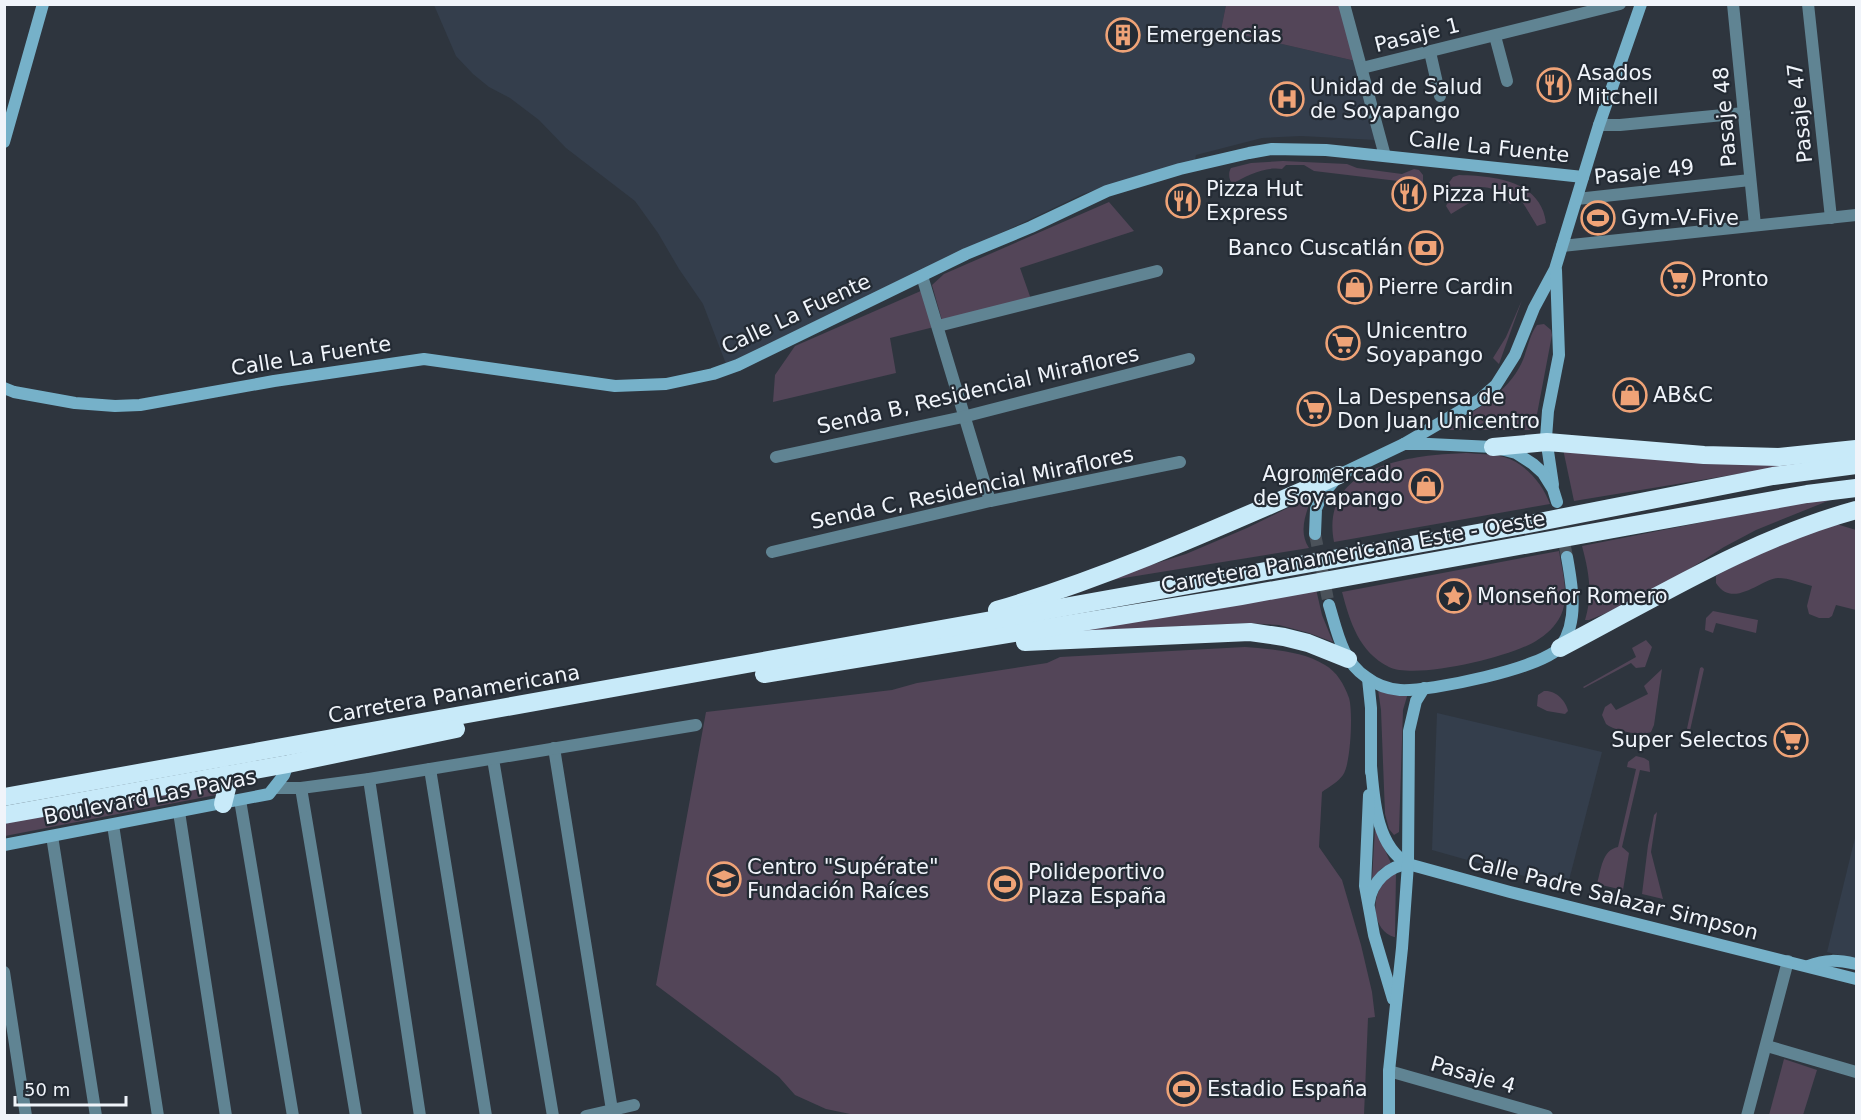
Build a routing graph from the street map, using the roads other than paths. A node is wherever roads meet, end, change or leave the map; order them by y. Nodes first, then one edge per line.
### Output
1 (43, 4) edge
2 (1344, 4) edge
3 (1620, 4) edge
4 (1641, 4) edge
5 (1733, 4) edge
6 (1808, 4) edge
7 (1495, 36) junction
8 (1430, 52) junction
9 (1362, 69) junction
10 (1507, 81) dead end
11 (1440, 96) dead end
12 (1744, 113) junction
13 (1599, 125) junction
14 (4, 142) edge
15 (1385, 156) junction
16 (1583, 177) junction
17 (1750, 180) junction
18 (1577, 199) junction
19 (1857, 215) edge
20 (1831, 218) junction
21 (1755, 225) junction
22 (1562, 246) junction
23 (1556, 269) junction
24 (1157, 271) dead end
25 (922, 276) junction
26 (938, 326) junction
27 (1189, 359) dead end
28 (5, 387) edge
29 (963, 417) junction
30 (1546, 442) junction
31 (1404, 444) junction
32 (1492, 447) junction
33 (1857, 449) edge
34 (776, 457) dead end
35 (1180, 462) dead end
36 (1857, 465) edge
37 (1339, 475) junction
38 (1857, 488) edge
39 (1553, 489) junction
40 (990, 501) junction
41 (1557, 502) tunnel mouth
42 (1857, 510) edge
43 (1315, 534) tunnel mouth
44 (772, 552) dead end
45 (1567, 557) tunnel mouth
46 (1329, 606) tunnel mouth
47 (910, 636) junction
48 (1560, 648) junction
49 (856, 659) junction
50 (1348, 659) junction
51 (1368, 679) junction
52 (1424, 688) junction
53 (696, 725) dead end
54 (554, 748) junction
55 (493, 759) junction
56 (288, 765) junction
57 (1371, 766) junction
58 (430, 769) junction
59 (225, 775) junction
60 (369, 779) junction
61 (275, 788) junction
62 (301, 788) junction
63 (4, 797) edge
64 (232, 802) junction
65 (179, 812) junction
66 (4, 815) edge
67 (113, 825) junction
68 (52, 836) junction
69 (4, 845) edge
70 (1408, 864) junction
71 (1368, 908) junction
72 (1788, 961) junction
73 (1857, 964) edge
74 (1808, 966) junction
75 (4, 972) edge
76 (1857, 979) edge
77 (1396, 1009) junction
78 (1767, 1046) junction
79 (1389, 1071) junction
80 (1857, 1072) edge
81 (634, 1106) dead end
82 (612, 1110) junction
83 (26, 1116) edge
84 (96, 1116) edge
85 (158, 1116) edge
86 (226, 1116) edge
87 (293, 1116) edge
88 (356, 1116) edge
89 (420, 1116) edge
90 (486, 1116) edge
91 (553, 1116) edge
92 (586, 1116) edge
93 (1389, 1116) edge
94 (1547, 1116) edge
95 (1747, 1116) edge

1 - 14 street
2 - 9 street
3 - 7 street, Pasaje 1
4 - 13 street
5 - 12 street, Pasaje 48
6 - 20 street, Pasaje 47
7 - 8 street, Pasaje 1
7 - 10 street
8 - 9 street, Pasaje 1
8 - 11 street
9 - 15 street
12 - 13 street
12 - 17 street, Pasaje 48
13 - 16 street
15 - 16 street, Calle La Fuente
15 - 25 street, Calle La Fuente
16 - 18 street
17 - 18 street, Pasaje 49
17 - 21 street, Pasaje 48
18 - 22 street
19 - 20 street
20 - 21 street
21 - 22 street
22 - 23 street
23 - 30 street
23 - 31 street
24 - 26 street
25 - 26 street
25 - 28 street, Calle La Fuente
26 - 29 street
27 - 29 street, Senda B, Residencial Miraflores
29 - 34 street, Senda B, Residencial Miraflores
29 - 40 street
30 - 32 highway
30 - 33 highway
30 - 39 street
31 - 32 street
31 - 37 street
32 - 39 street
35 - 40 street, Senda C, Residencial Miraflores
36 - 47 highway, Carretera Panamericana Este - Oeste
37 - 43 street
37 - 47 highway
38 - 49 highway, Carretera Panamericana Este - Oeste
39 - 41 street
40 - 44 street, Senda C, Residencial Miraflores
42 - 48 highway
45 - 48 street
46 - 50 street
47 - 63 highway, Carretera Panamericana
48 - 52 street
49 - 50 highway
49 - 56 highway, Carretera Panamericana
50 - 51 street
51 - 52 street
51 - 57 street
52 - 70 street
53 - 54 street
54 - 55 street
54 - 82 street
55 - 58 street
55 - 91 street
56 - 59 highway, Carretera Panamericana
56 - 61 street, Boulevard Las Pavas
57 - 70 street
57 - 71 street
58 - 60 street
58 - 90 street
59 - 64 highway
59 - 66 highway, Carretera Panamericana
60 - 62 street
60 - 89 street
61 - 62 street
61 - 64 street, Boulevard Las Pavas
62 - 88 street
64 - 65 street, Boulevard Las Pavas
64 - 87 street
65 - 67 street, Boulevard Las Pavas
65 - 86 street
67 - 68 street, Boulevard Las Pavas
67 - 85 street
68 - 69 street, Boulevard Las Pavas
68 - 84 street
70 - 71 street
70 - 72 street, Calle Padre Salazar Simpson
70 - 77 street
71 - 77 street
72 - 74 street, Calle Padre Salazar Simpson
72 - 78 street
73 - 74 street, Calle Padre Salazar Simpson
74 - 76 street, Calle Padre Salazar Simpson
75 - 83 street
77 - 79 street
78 - 80 street
78 - 95 street
79 - 93 street
79 - 94 street, Pasaje 4
81 - 82 street
82 - 92 street

